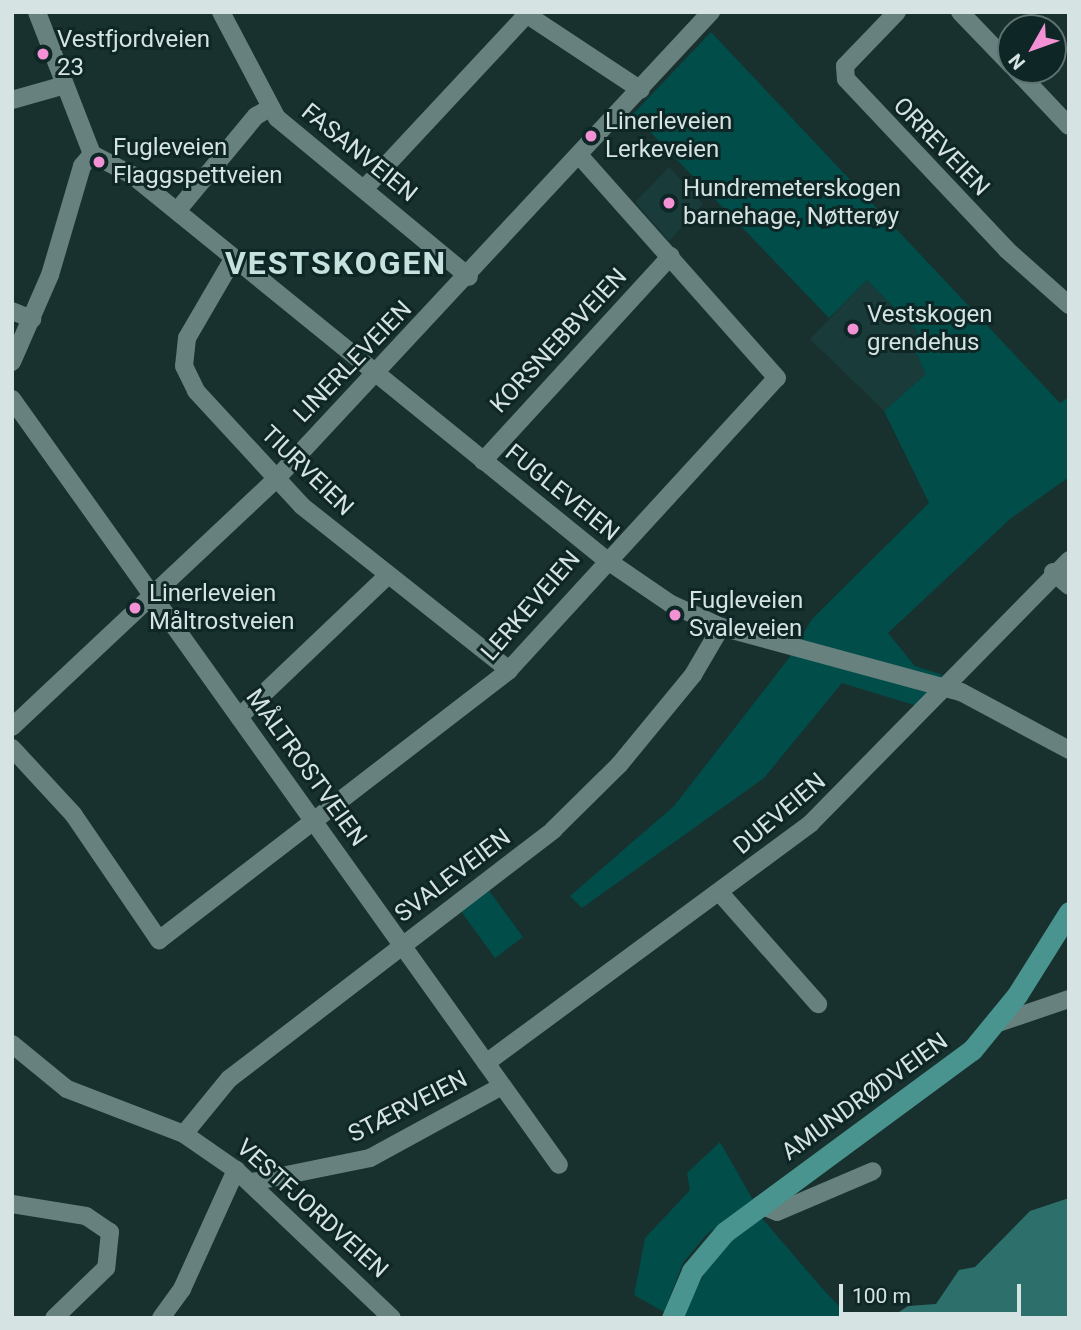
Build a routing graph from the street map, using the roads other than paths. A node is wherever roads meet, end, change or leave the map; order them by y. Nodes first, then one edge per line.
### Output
1 (37, 12) edge
2 (221, 12) edge
3 (711, 12) edge
4 (897, 12) edge
5 (960, 12) edge
6 (525, 13) edge
7 (997, 50) edge
8 (1029, 84) edge
9 (65, 85) junction
10 (641, 89) junction
11 (12, 100) edge
12 (270, 108) junction
13 (1069, 126) edge
14 (92, 154) junction
15 (580, 156) junction
16 (364, 190) junction
17 (177, 211) junction
18 (671, 256) junction
19 (233, 259) junction
20 (468, 277) junction
21 (1069, 305) edge
22 (12, 311) edge
23 (32, 319) junction
24 (12, 362) edge
25 (375, 373) junction
26 (12, 399) edge
27 (483, 461) junction
28 (275, 480) junction
29 (605, 559) junction
30 (1069, 560) edge
31 (1053, 572) junction
32 (388, 575) junction
33 (1069, 586) edge
34 (155, 598) junction
35 (720, 627) junction
36 (509, 670) junction
37 (945, 686) junction
38 (239, 717) junction
39 (12, 727) edge
40 (1069, 750) edge
41 (15, 754) edge
42 (315, 823) junction
43 (721, 894) junction
44 (1069, 912) edge
45 (402, 945) junction
46 (1069, 999) edge
47 (818, 1004) dead end
48 (995, 1024) junction
49 (12, 1044) edge
50 (486, 1063) junction
51 (502, 1086) junction
52 (184, 1134) junction
53 (559, 1165) dead end
54 (236, 1170) junction
55 (873, 1171) dead end
56 (252, 1182) junction
57 (12, 1204) edge
58 (760, 1205) junction
59 (54, 1318) edge
60 (161, 1318) edge
61 (392, 1318) edge
62 (671, 1318) edge

1 - 9 street
2 - 12 street, FASANVEIEN
3 - 10 street, LINERLEVEIEN
4 - 21 street, ORREVEIEN
5 - 7 street
6 - 10 street
6 - 16 street
8 - 13 street
9 - 11 street
9 - 14 street
10 - 15 street, LINERLEVEIEN
12 - 16 street, FASANVEIEN
12 - 17 street
14 - 17 street, FUGLEVEIEN
14 - 23 street
15 - 18 street, LERKEVEIEN
15 - 20 street, LINERLEVEIEN
16 - 20 street, FASANVEIEN
17 - 19 street, FUGLEVEIEN
18 - 27 street, KORSNEBBVEIEN
18 - 29 street, LERKEVEIEN
19 - 25 street, FUGLEVEIEN
19 - 28 street, TIURVEIEN
20 - 25 street, LINERLEVEIEN
22 - 23 street
23 - 24 street
25 - 27 street, FUGLEVEIEN
25 - 28 street, LINERLEVEIEN
26 - 34 street, MÅLTROSTVEIEN
27 - 29 street, FUGLEVEIEN
28 - 32 street, TIURVEIEN
28 - 34 street, LINERLEVEIEN
29 - 35 street, FUGLEVEIEN
29 - 36 street, LERKEVEIEN
30 - 31 street, DUEVEIEN
31 - 33 street
31 - 37 street, DUEVEIEN
32 - 36 street, TIURVEIEN
32 - 38 street
34 - 38 street, MÅLTROSTVEIEN
34 - 39 street, LINERLEVEIEN
35 - 37 street, FUGLEVEIEN
35 - 45 street, SVALEVEIEN
36 - 42 street, LERKEVEIEN
37 - 40 street, FUGLEVEIEN
37 - 43 street, DUEVEIEN
38 - 42 street, MÅLTROSTVEIEN
41 - 42 street, LERKEVEIEN
42 - 45 street, MÅLTROSTVEIEN
43 - 47 street
43 - 50 street, DUEVEIEN
44 - 48 main road, AMUNDRØDVEIEN
45 - 50 street, MÅLTROSTVEIEN
45 - 52 street, SVALEVEIEN
46 - 48 street, AMUNDRØDVEIEN
48 - 58 main road, AMUNDRØDVEIEN
49 - 52 street, VESTFJORDVEIEN
50 - 51 street, MÅLTROSTVEIEN
51 - 53 street, MÅLTROSTVEIEN
51 - 56 street, STÆRVEIEN
52 - 54 street, VESTFJORDVEIEN
54 - 56 street, VESTFJORDVEIEN
54 - 60 street
55 - 58 street, AMUNDRØDVEIEN
56 - 61 street, VESTFJORDVEIEN
57 - 59 street
58 - 62 main road, AMUNDRØDVEIEN

